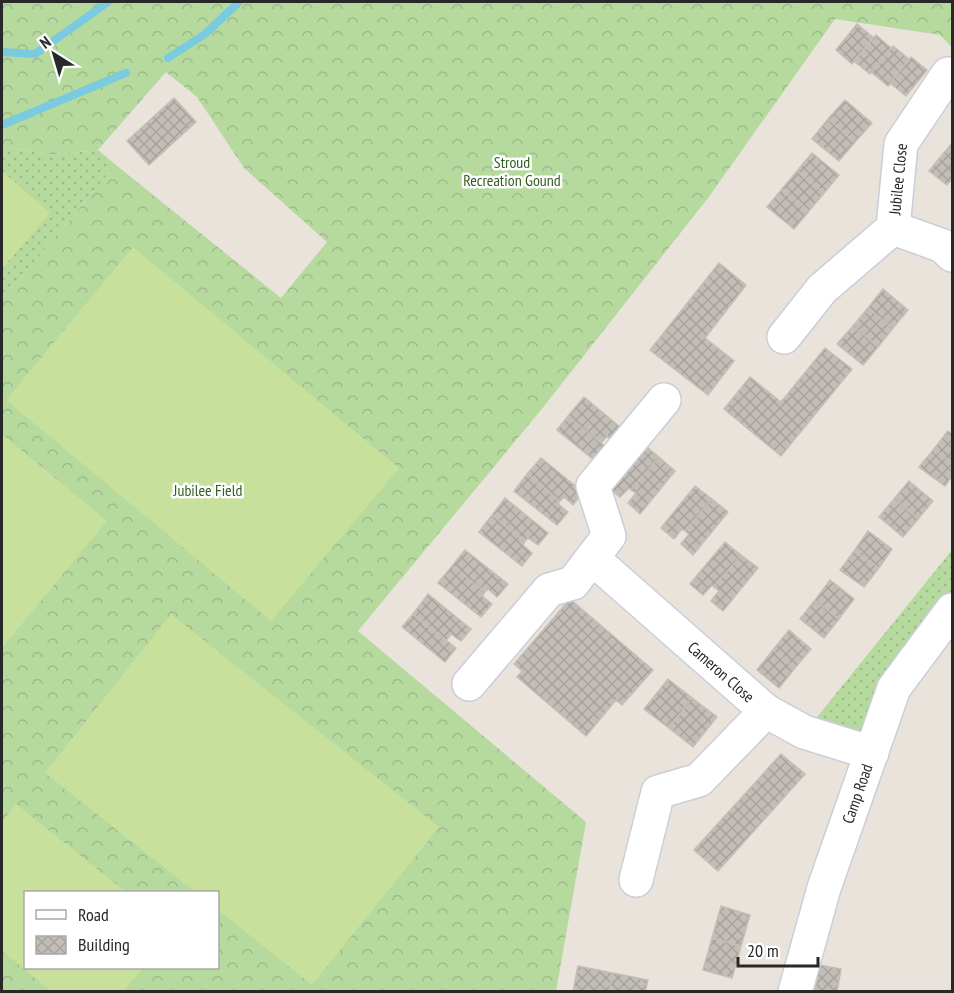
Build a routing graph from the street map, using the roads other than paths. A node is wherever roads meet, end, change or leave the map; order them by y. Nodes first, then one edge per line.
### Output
1 (948, 74) dead end
2 (893, 228) junction
3 (952, 255) edge
4 (784, 337) dead end
5 (664, 400) dead end
6 (592, 558) junction
7 (952, 610) edge
8 (469, 684) dead end
9 (766, 711) junction
10 (872, 753) junction
11 (636, 880) dead end
12 (795, 992) edge

1 - 2 street, Jubilee Close
2 - 3 street, Jubilee Close
2 - 4 street, Jubilee Close
5 - 6 street
6 - 8 street
6 - 9 street, Cameron Close
7 - 10 street, Camp Road
9 - 10 street, Cameron Close
9 - 11 street
10 - 12 street, Camp Road

